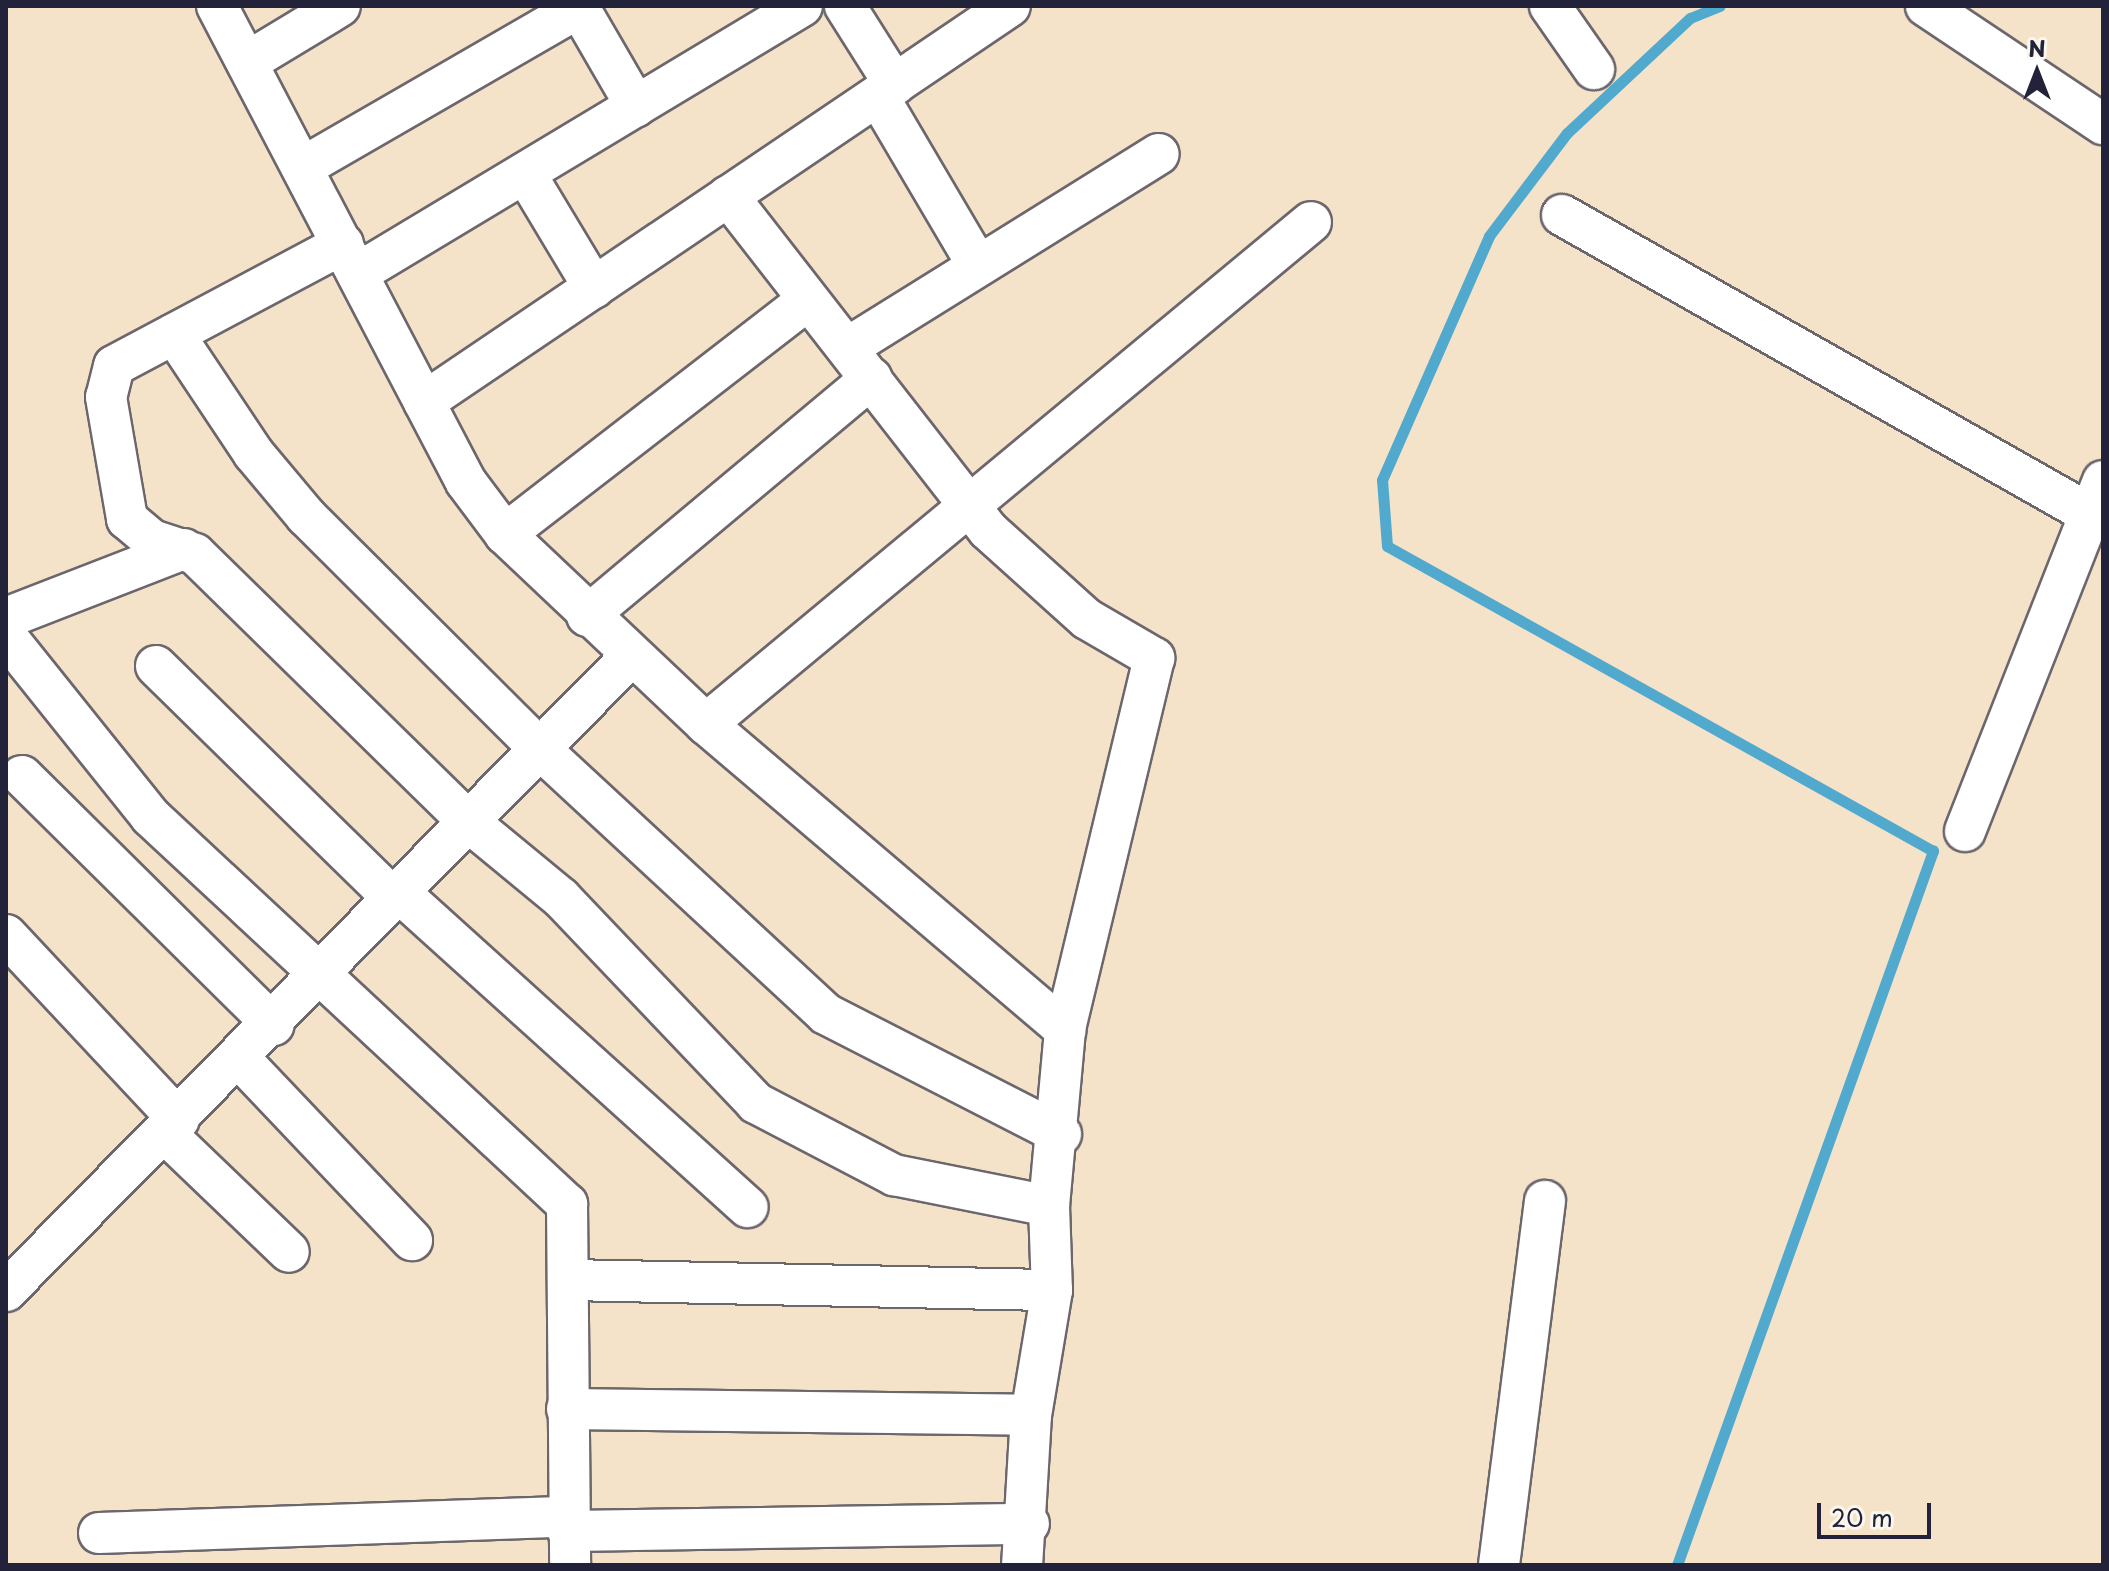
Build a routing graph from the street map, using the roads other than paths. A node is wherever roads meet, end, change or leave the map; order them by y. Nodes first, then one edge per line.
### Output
1 (217, 6) edge
2 (340, 6) edge
3 (802, 6) edge
4 (845, 6) edge
5 (1010, 6) edge
6 (1550, 6) edge
7 (1926, 6) edge
8 (580, 7) edge
9 (249, 61) junction
10 (1594, 69) dead end
11 (886, 90) junction
12 (636, 106) junction
13 (2103, 124) edge
14 (1159, 154) dead end
15 (303, 167) junction
16 (525, 173) junction
17 (728, 196) junction
18 (1562, 215) dead end
19 (1311, 222) dead end
20 (350, 259) junction
21 (978, 266) junction
22 (594, 288) junction
23 (807, 301) junction
24 (174, 334) junction
25 (860, 363) junction
26 (424, 402) junction
27 (2094, 496) edge
28 (972, 504) junction
29 (505, 534) junction
30 (184, 549) junction
31 (587, 616) junction
32 (6, 618) edge
33 (6, 636) edge
34 (631, 656) junction
35 (156, 666) dead end
36 (706, 724) junction
37 (541, 750) junction
38 (22, 776) dead end
39 (470, 823) junction
40 (1965, 831) dead end
41 (398, 897) junction
42 (6, 935) edge
43 (321, 977) junction
44 (274, 1025) junction
45 (1065, 1030) junction
46 (240, 1059) junction
47 (172, 1127) junction
48 (1061, 1134) junction
49 (1545, 1201) dead end
50 (1049, 1206) junction
51 (747, 1207) dead end
52 (412, 1240) dead end
53 (289, 1252) dead end
54 (569, 1280) junction
55 (1052, 1290) junction
56 (6, 1291) edge
57 (567, 1409) junction
58 (1031, 1415) junction
59 (1029, 1524) junction
60 (99, 1533) dead end
61 (569, 1538) edge
62 (1022, 1565) edge
63 (1499, 1565) edge

1 - 9 street
2 - 9 street
3 - 12 street
4 - 11 street
5 - 11 street
6 - 10 street
7 - 13 street
8 - 12 street
8 - 15 street
9 - 15 street
11 - 17 street
11 - 21 street
12 - 16 street
14 - 21 street
15 - 20 street
16 - 20 street
16 - 22 street
17 - 22 street
17 - 23 street
18 - 27 street
19 - 28 street
20 - 24 street
20 - 26 street
21 - 25 street
22 - 26 street
23 - 25 street
23 - 29 street
24 - 30 street
24 - 37 street
25 - 28 street
25 - 31 street
26 - 29 street
27 - 40 street
28 - 36 street
28 - 45 street
29 - 31 street
30 - 32 street
30 - 39 street
31 - 34 street
33 - 43 street
34 - 36 street
34 - 37 street
35 - 41 street
36 - 45 street
37 - 39 street
37 - 48 street
38 - 44 street
39 - 41 street
39 - 50 street
41 - 43 street
41 - 51 street
42 - 47 street
43 - 44 street
43 - 54 street
44 - 46 street
45 - 48 street
46 - 47 street
46 - 52 street
47 - 53 street
47 - 56 street
48 - 50 street
49 - 63 street
50 - 55 street
54 - 55 street
54 - 57 street
55 - 58 street
57 - 58 street
57 - 61 street
58 - 59 street
59 - 61 street
59 - 62 street
60 - 61 street

